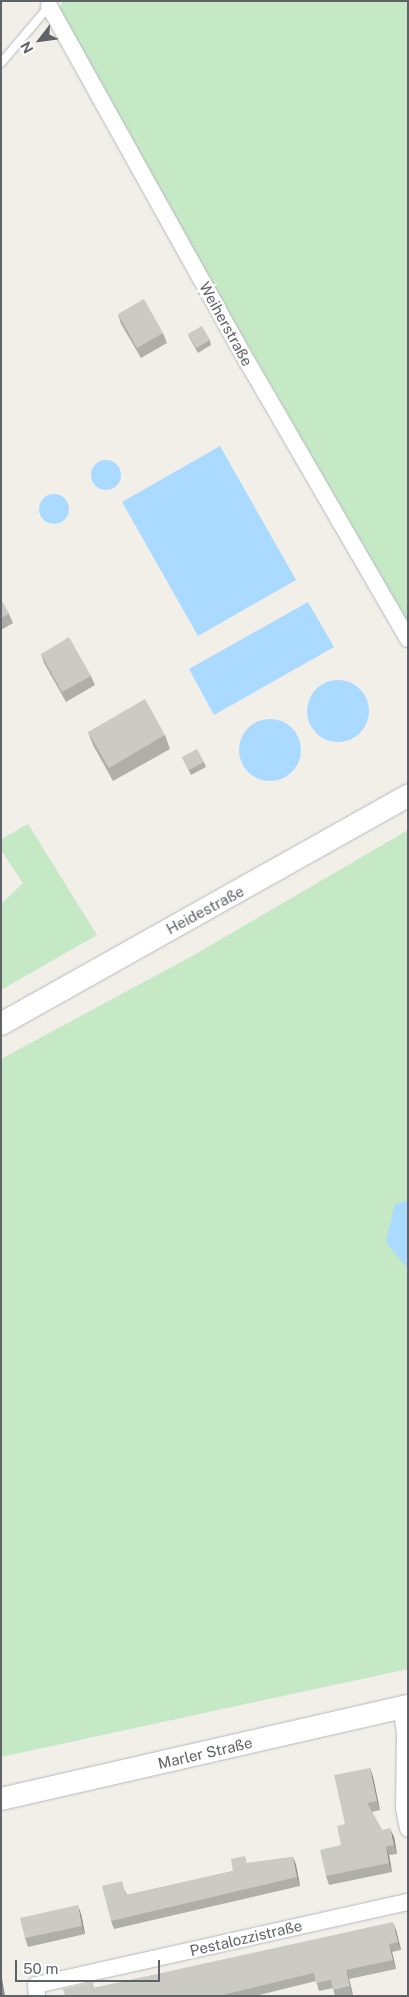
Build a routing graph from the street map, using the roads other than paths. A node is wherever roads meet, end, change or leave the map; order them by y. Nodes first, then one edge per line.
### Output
1 (51, 4) edge
2 (1, 63) edge
3 (408, 639) edge
4 (408, 796) edge
5 (1, 1024) edge
6 (405, 1706) edge
7 (1, 1799) edge
8 (408, 1829) edge
9 (408, 1902) edge
10 (38, 1996) edge

1 - 2 lane
1 - 3 street, Weiherstraße
4 - 5 main road, Heidestraße
6 - 7 main road, Marler Straße
6 - 8 street
9 - 10 street, Pestalozzistraße

